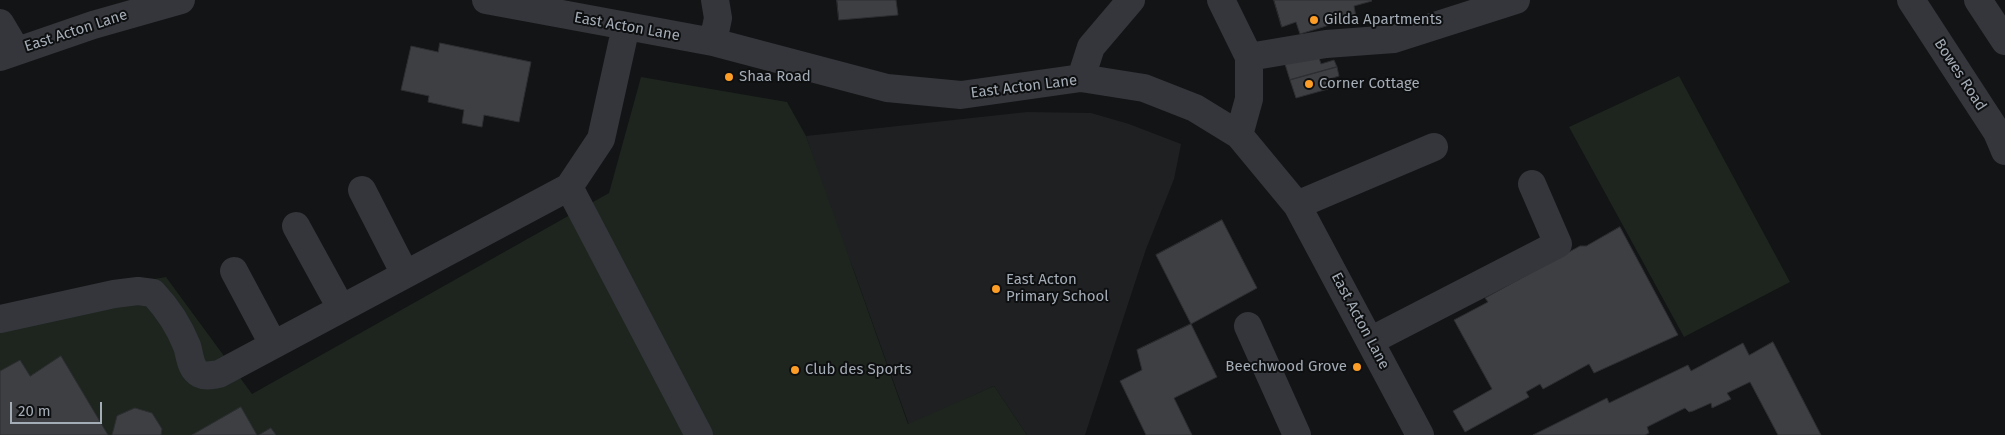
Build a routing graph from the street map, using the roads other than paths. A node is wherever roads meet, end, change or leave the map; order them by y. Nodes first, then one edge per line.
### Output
1 (181, 0) edge
2 (486, 0) edge
3 (715, 0) edge
4 (1131, 0) edge
5 (1221, 0) edge
6 (1516, 0) edge
7 (1911, 0) edge
8 (1978, 0) edge
9 (0, 23) edge
10 (626, 26) junction
11 (2005, 41) edge
12 (713, 42) junction
13 (8, 54) edge
14 (1248, 57) junction
15 (1081, 78) junction
16 (1239, 136) junction
17 (2002, 138) edge
18 (1434, 148) dead end
19 (1532, 184) dead end
20 (569, 187) junction
21 (362, 190) dead end
22 (1297, 205) junction
23 (296, 226) dead end
24 (234, 271) dead end
25 (405, 274) junction
26 (341, 308) junction
27 (0, 319) edge
28 (1248, 326) dead end
29 (1370, 341) junction
30 (273, 344) junction
31 (699, 435) edge
32 (1297, 435) edge
33 (1420, 435) edge

1 - 13 street, East Acton Lane
2 - 10 street, East Acton Lane
3 - 12 street
4 - 15 street
5 - 14 street
6 - 14 street
7 - 17 street, Bowes Road
8 - 11 street
9 - 13 street
10 - 12 street, East Acton Lane
10 - 20 street
12 - 15 street, East Acton Lane
14 - 16 street
15 - 16 street, East Acton Lane
16 - 22 street, East Acton Lane
18 - 22 street
19 - 29 street
20 - 25 street
20 - 31 street
21 - 25 street
22 - 29 street, East Acton Lane
23 - 26 street
24 - 30 street
25 - 26 street
26 - 30 street
27 - 30 street
28 - 32 street
29 - 33 street, East Acton Lane

